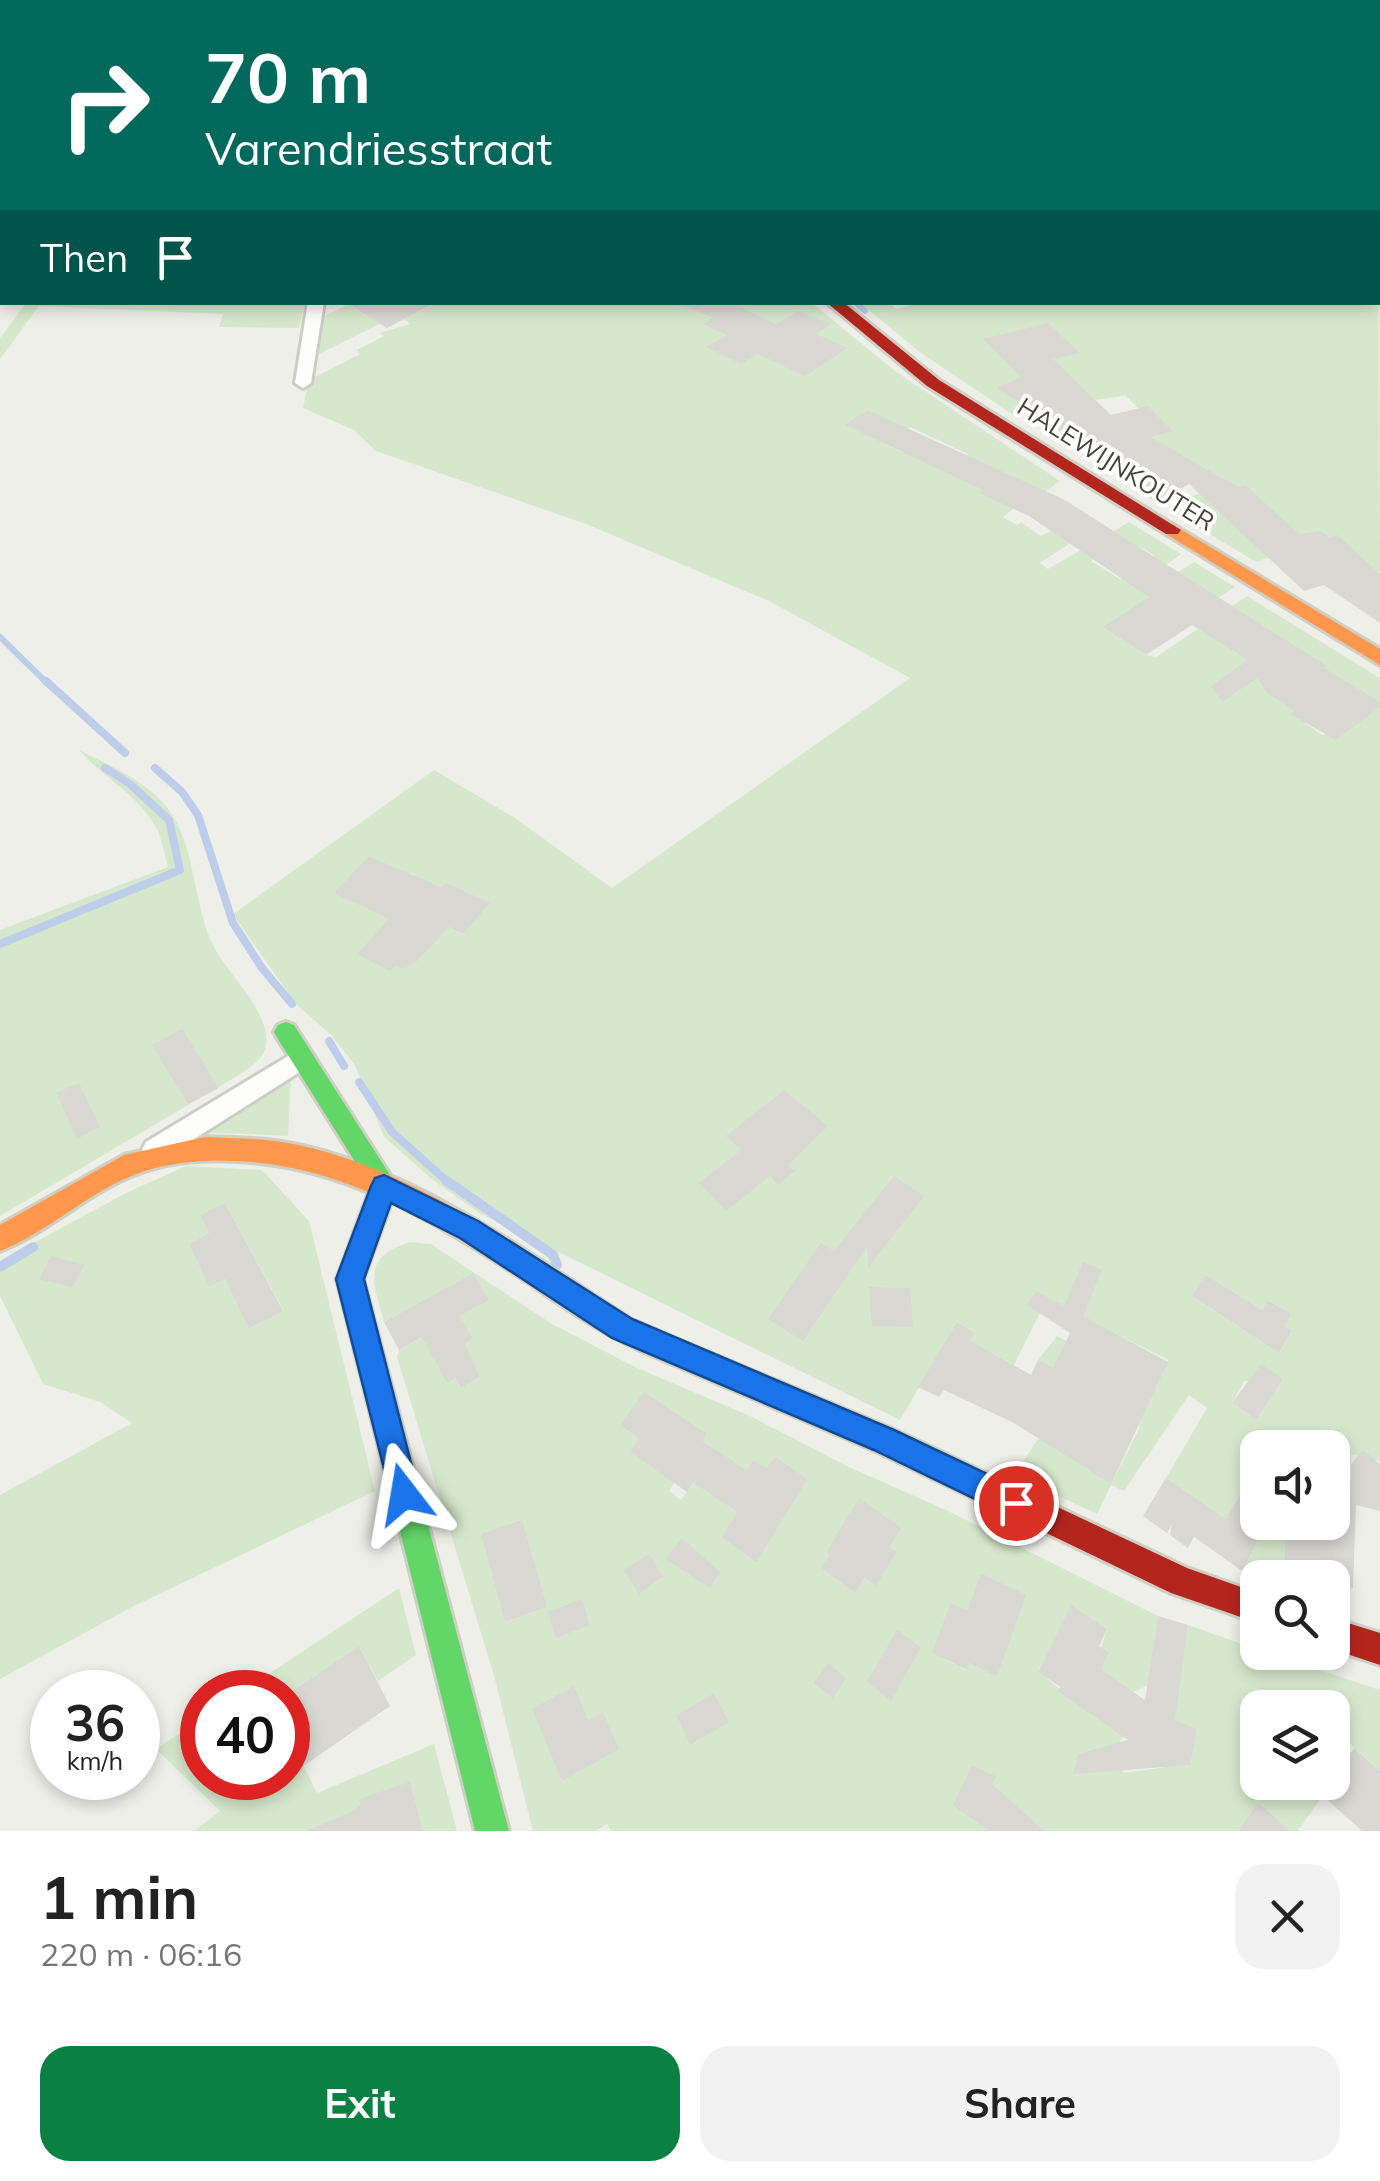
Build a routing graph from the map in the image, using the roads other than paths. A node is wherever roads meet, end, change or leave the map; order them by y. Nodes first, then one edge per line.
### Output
1 (316, 305) edge
2 (837, 305) edge
3 (303, 383) dead end
4 (1380, 658) edge
5 (286, 1032) dead end
6 (300, 1059) junction
7 (135, 1162) junction
8 (384, 1186) junction
9 (0, 1239) edge
10 (1240, 1602) edge
11 (1350, 1639) edge
12 (1380, 1650) edge
13 (492, 1831) edge

1 - 3 street
2 - 4 street, HALEWIJNKOUTER
5 - 6 street
6 - 7 street
6 - 8 street
7 - 8 street
7 - 9 street
8 - 10 street
8 - 13 street
11 - 12 street

